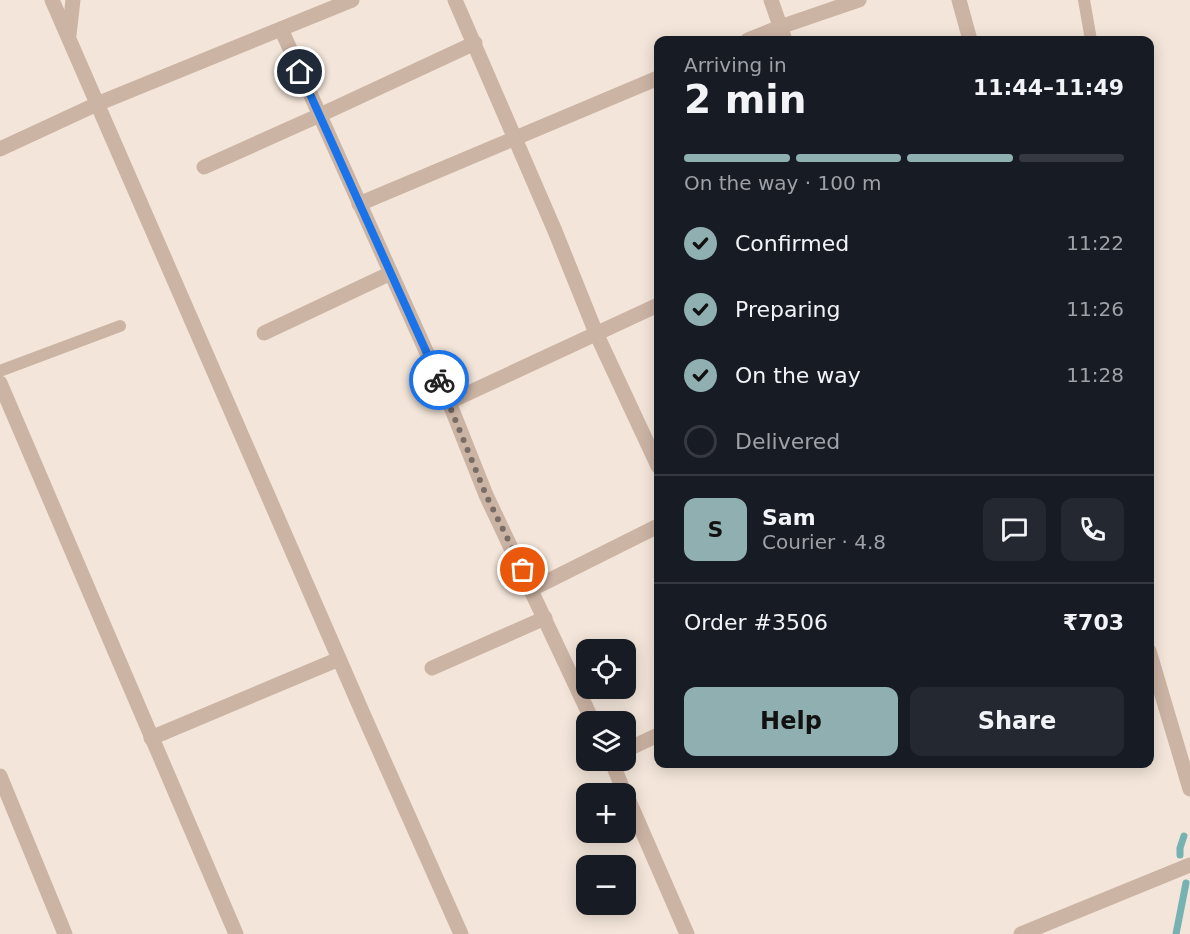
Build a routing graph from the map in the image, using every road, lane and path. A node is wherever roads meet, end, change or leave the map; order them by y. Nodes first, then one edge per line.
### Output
1 (52, 0) edge
2 (73, 0) edge
3 (352, 0) edge
4 (455, 0) edge
5 (771, 0) edge
6 (859, 0) edge
7 (959, 0) edge
8 (1084, 0) edge
9 (281, 29) junction
10 (783, 34) edge
11 (69, 35) junction
12 (969, 36) edge
13 (1090, 36) edge
14 (474, 43) junction
15 (654, 80) edge
16 (97, 104) junction
17 (320, 115) junction
18 (515, 138) junction
19 (0, 149) edge
20 (204, 167) dead end
21 (359, 204) junction
22 (391, 273) junction
23 (654, 307) edge
24 (120, 326) dead end
25 (264, 333) dead end
26 (596, 333) junction
27 (0, 371) edge
28 (0, 383) edge
29 (449, 402) junction
30 (654, 457) edge
31 (654, 528) edge
32 (532, 589) junction
33 (545, 618) junction
34 (339, 659) junction
35 (1154, 667) edge
36 (432, 668) dead end
37 (588, 711) edge
38 (654, 737) edge
39 (151, 738) junction
40 (636, 745) edge
41 (1, 781) edge
42 (1190, 786) edge
43 (636, 819) edge
44 (1190, 865) edge
45 (65, 934) edge
46 (236, 934) edge
47 (461, 934) edge
48 (687, 934) edge
49 (1021, 934) edge

1 - 11 street
2 - 11 street
3 - 9 street
4 - 14 street
5 - 10 street
6 - 10 street
7 - 12 street
8 - 13 lane
9 - 16 street
9 - 17 street
11 - 16 street
14 - 17 street
14 - 18 street
15 - 18 street
16 - 19 street
16 - 34 street
17 - 20 street
17 - 21 street
18 - 21 street
18 - 26 street
21 - 22 street
22 - 25 street
22 - 29 street
23 - 26 street
24 - 27 lane
26 - 29 street
26 - 30 street
28 - 39 street
29 - 32 street
31 - 32 street
32 - 33 street
33 - 36 street
33 - 37 street
34 - 39 street
34 - 47 street
35 - 42 street
38 - 40 street
39 - 46 street
41 - 45 street
43 - 48 street
44 - 49 street

